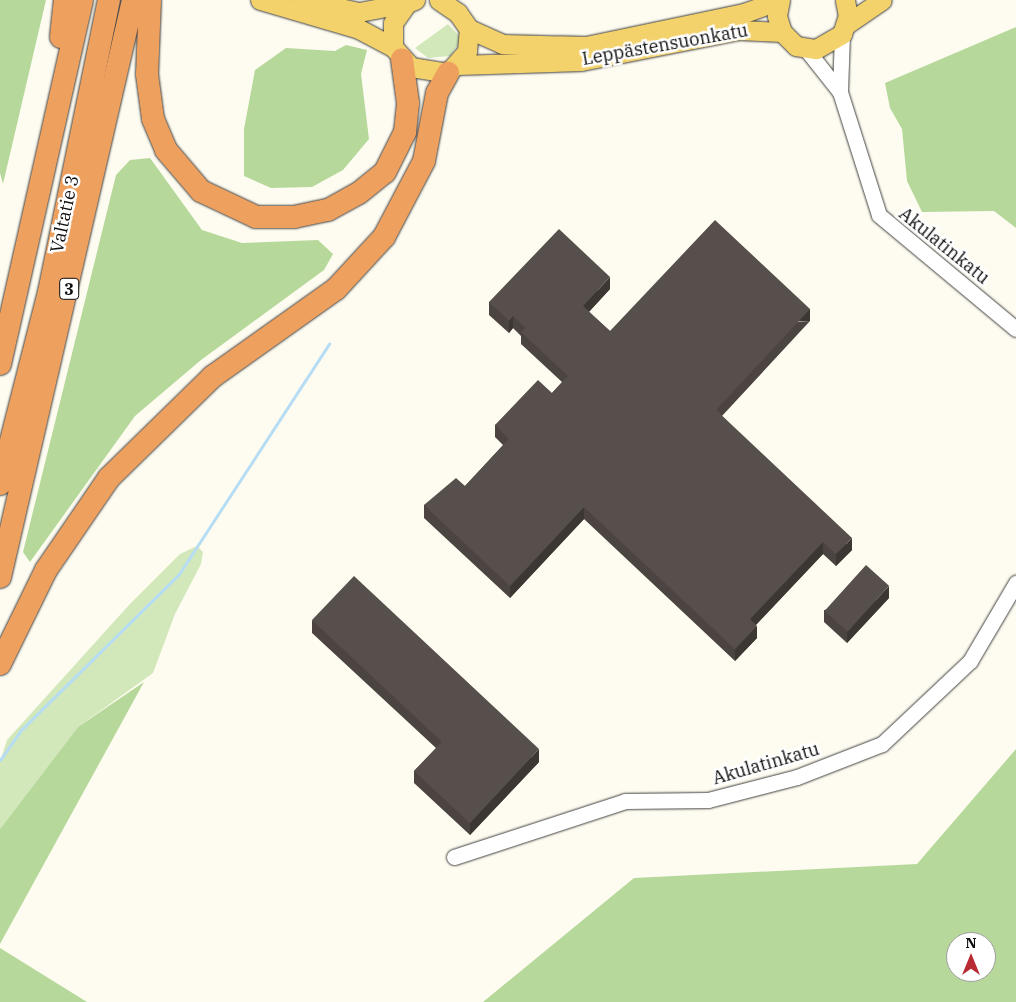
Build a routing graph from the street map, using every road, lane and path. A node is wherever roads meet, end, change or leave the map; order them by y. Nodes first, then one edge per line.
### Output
1 (65, 0) edge
2 (82, 0) edge
3 (109, 0) edge
4 (132, 0) edge
5 (150, 0) edge
6 (260, 0) edge
7 (302, 0) edge
8 (439, 0) edge
9 (780, 0) edge
10 (845, 0) edge
11 (882, 0) edge
12 (411, 2) edge
13 (455, 6) edge
14 (469, 29) junction
15 (844, 29) junction
16 (782, 32) junction
17 (806, 49) junction
18 (397, 53) junction
19 (453, 69) junction
20 (840, 92) junction
21 (49, 142) junction
22 (1016, 329) edge
23 (0, 364) edge
24 (0, 484) edge
25 (0, 577) edge
26 (1016, 583) edge
27 (0, 664) edge
28 (454, 857) dead end

1 - 21 highway
2 - 21 highway, Valtatie 3
3 - 24 highway, Valtatie 3
4 - 25 highway, 3
5 - 18 highway
6 - 18 main road
7 - 12 main road
8 - 13 main road
9 - 14 main road, Leppästensuonkatu
9 - 16 main road
10 - 15 main road
11 - 15 main road
12 - 18 main road
13 - 14 main road
14 - 19 main road
15 - 17 main road
15 - 20 street, Akulatinkatu
16 - 17 main road
16 - 19 main road, Leppästensuonkatu
17 - 20 street, Akulatinkatu
18 - 19 main road, Leppästensuonkatu
19 - 27 highway
20 - 22 street, Akulatinkatu
21 - 23 highway, Valtatie 3
26 - 28 street, Akulatinkatu

